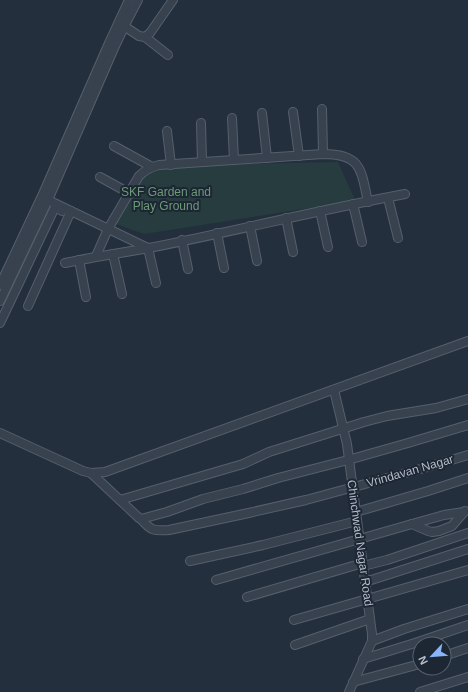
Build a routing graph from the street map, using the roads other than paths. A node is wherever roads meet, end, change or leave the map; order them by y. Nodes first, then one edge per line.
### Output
1 (138, 0) edge
2 (173, 0) edge
3 (130, 2) edge
4 (124, 26) junction
5 (145, 37) junction
6 (168, 55) dead end
7 (322, 109) dead end
8 (293, 112) dead end
9 (262, 114) dead end
10 (232, 118) dead end
11 (201, 123) dead end
12 (167, 131) dead end
13 (114, 146) dead end
14 (323, 154) junction
15 (299, 156) junction
16 (267, 158) junction
17 (234, 160) junction
18 (202, 162) junction
19 (171, 164) junction
20 (152, 167) junction
21 (100, 177) dead end
22 (129, 193) junction
23 (405, 194) dead end
24 (45, 198) junction
25 (388, 198) junction
26 (368, 202) junction
27 (353, 204) junction
28 (320, 211) junction
29 (68, 212) junction
30 (286, 218) junction
31 (250, 226) junction
32 (108, 229) junction
33 (217, 233) junction
34 (398, 238) dead end
35 (182, 240) junction
36 (362, 242) dead end
37 (328, 247) dead end
38 (148, 248) junction
39 (293, 252) dead end
40 (113, 254) junction
41 (96, 256) junction
42 (79, 260) junction
43 (257, 261) dead end
44 (65, 263) dead end
45 (224, 268) dead end
46 (188, 269) dead end
47 (156, 283) dead end
48 (0, 285) edge
49 (122, 294) dead end
50 (86, 297) dead end
51 (0, 301) edge
52 (28, 306) dead end
53 (0, 323) edge
54 (468, 342) edge
55 (334, 390) junction
56 (468, 399) edge
57 (468, 425) edge
58 (343, 428) junction
59 (0, 433) edge
60 (468, 455) edge
61 (348, 460) junction
62 (91, 473) junction
63 (468, 478) edge
64 (352, 487) junction
65 (120, 500) junction
66 (466, 511) edge
67 (356, 512) junction
68 (141, 519) junction
69 (357, 521) junction
70 (412, 524) junction
71 (468, 533) edge
72 (359, 539) junction
73 (468, 549) edge
74 (190, 561) dead end
75 (363, 565) junction
76 (468, 570) edge
77 (216, 580) dead end
78 (365, 582) junction
79 (246, 597) dead end
80 (368, 599) junction
81 (468, 609) edge
82 (294, 620) dead end
83 (370, 620) junction
84 (468, 625) edge
85 (372, 641) junction
86 (295, 645) dead end
87 (468, 648) edge
88 (452, 653) edge
89 (363, 659) junction
90 (412, 666) edge
91 (468, 677) edge
92 (353, 682) junction
93 (349, 692) edge
94 (420, 692) edge

1 - 3 street
2 - 5 street
3 - 4 street
3 - 24 street
4 - 5 street
4 - 24 street
5 - 6 street
7 - 14 street
8 - 15 street
9 - 16 street
10 - 17 street
11 - 18 street
12 - 19 street
13 - 20 street
14 - 15 street
14 - 26 street
15 - 16 street
16 - 17 street
17 - 18 street
18 - 19 street
19 - 20 street
20 - 22 street
21 - 22 street
22 - 32 street
23 - 25 street
24 - 29 street
24 - 48 street
24 - 51 street
25 - 26 street
25 - 34 street
26 - 27 street
27 - 28 street
27 - 36 street
28 - 30 street
28 - 37 street
29 - 32 street
29 - 52 street
29 - 53 street
30 - 31 street
30 - 39 street
31 - 33 street
31 - 43 street
32 - 38 street
32 - 41 street
33 - 35 street
33 - 45 street
35 - 38 street
35 - 46 street
38 - 40 street
38 - 47 street
40 - 41 street
40 - 49 street
41 - 42 street
42 - 44 street
42 - 50 street
54 - 55 street
55 - 58 street, Chinchwad Nagar Road
55 - 62 street
56 - 58 street
57 - 61 street
58 - 61 street, Chinchwad Nagar Road
58 - 65 street
59 - 62 street
60 - 64 street, Vrindavan Nagar
61 - 64 street, Chinchwad Nagar Road
61 - 68 street
62 - 65 street, Vrindavan Nagar
63 - 67 street
64 - 67 street, Chinchwad Nagar Road
64 - 68 street, Vrindavan Nagar
65 - 68 street, Vrindavan Nagar
66 - 70 street
66 - 70 street
67 - 69 street, Chinchwad Nagar Road
69 - 72 street, Chinchwad Nagar Road
69 - 74 street
70 - 72 street
71 - 75 street
72 - 75 street, Chinchwad Nagar Road
72 - 77 street
73 - 78 street
75 - 78 street, Chinchwad Nagar Road
75 - 79 street
76 - 80 street
78 - 80 street, Chinchwad Nagar Road
80 - 82 street
80 - 83 street, Chinchwad Nagar Road
81 - 85 street
83 - 85 street, Chinchwad Nagar Road
83 - 86 street
84 - 89 street
85 - 89 street
87 - 88 street
89 - 92 street
90 - 92 street
91 - 94 street
92 - 93 street

